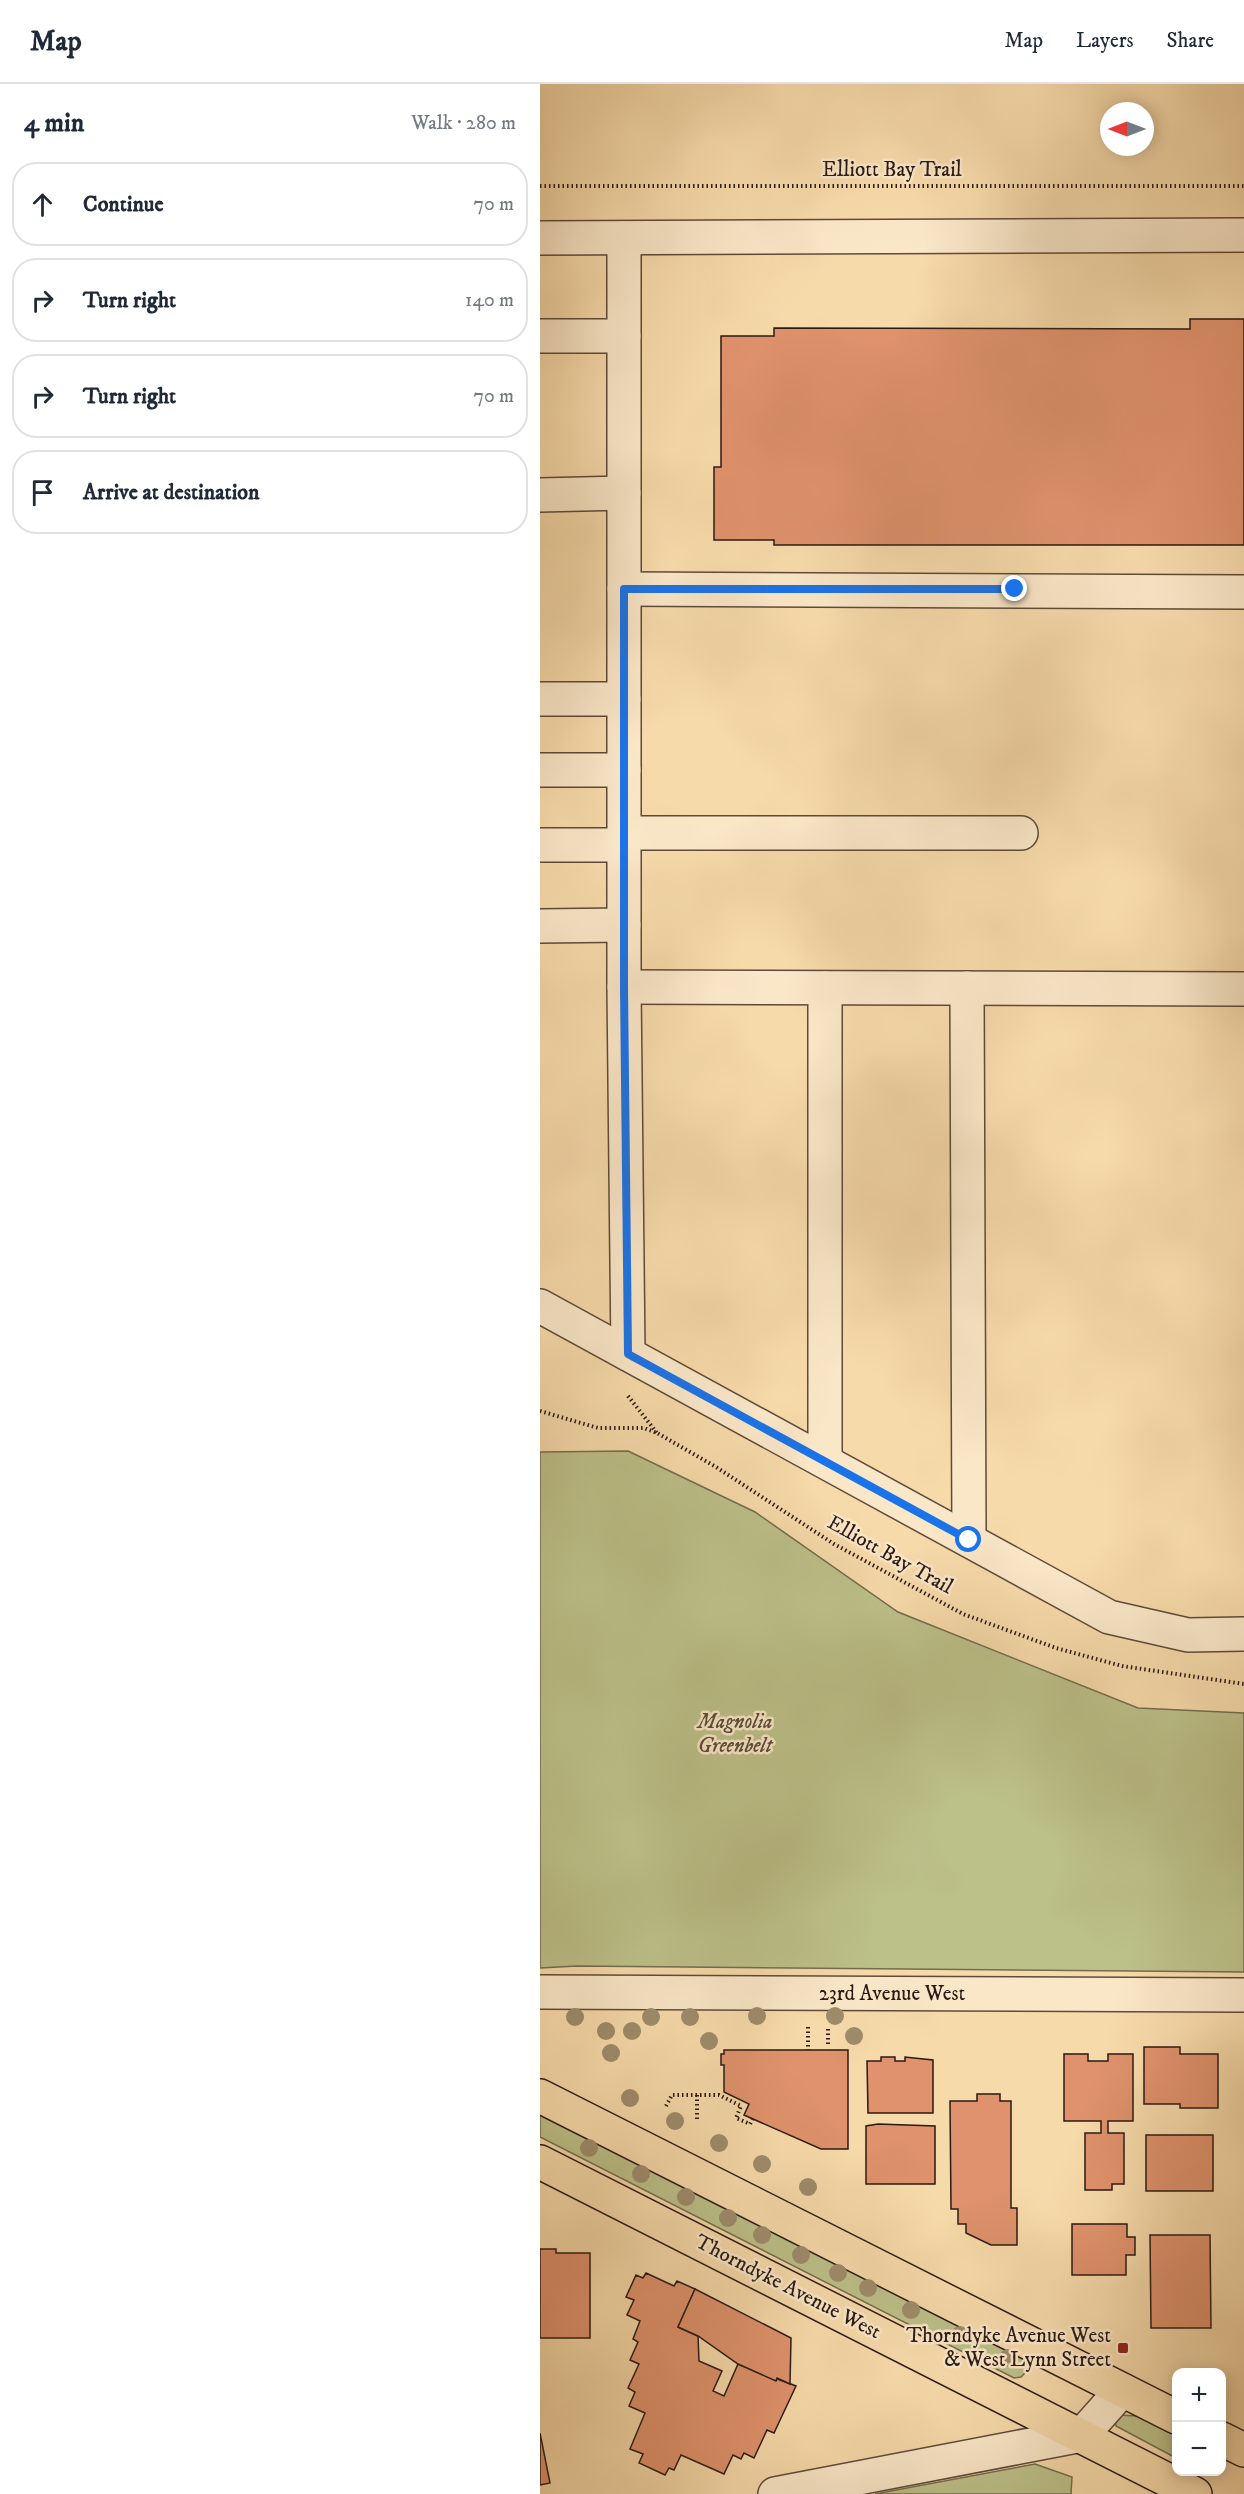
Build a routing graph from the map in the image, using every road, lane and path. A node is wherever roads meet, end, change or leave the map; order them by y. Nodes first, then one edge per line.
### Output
1 (540, 186) edge
2 (1244, 186) edge
3 (1244, 235) edge
4 (540, 238) edge
5 (624, 238) junction
6 (540, 336) edge
7 (624, 336) junction
8 (624, 493) junction
9 (540, 495) edge
10 (624, 589) junction
11 (1244, 592) edge
12 (540, 699) edge
13 (624, 699) junction
14 (540, 770) edge
15 (624, 770) junction
16 (1022, 834) dead end
17 (624, 839) junction
18 (540, 845) edge
19 (624, 925) junction
20 (540, 926) edge
21 (624, 987) junction
22 (825, 988) junction
23 (967, 988) junction
24 (1244, 989) edge
25 (540, 1306) edge
26 (628, 1354) junction
27 (540, 1411) edge
28 (825, 1461) junction
29 (969, 1540) junction
30 (1244, 1634) edge
31 (1244, 1684) edge
32 (540, 1992) edge
33 (1244, 1995) edge
34 (808, 2025) dead end
35 (828, 2025) dead end
36 (828, 2046) dead end
37 (808, 2050) dead end
38 (697, 2095) junction
39 (540, 2096) edge
40 (666, 2106) dead end
41 (753, 2118) dead end
42 (697, 2122) dead end
43 (540, 2162) edge
44 (1122, 2390) junction
45 (1172, 2415) edge
46 (1082, 2435) junction
47 (1226, 2441) edge
48 (1244, 2450) edge
49 (775, 2494) edge
50 (1195, 2494) edge

1 - 2 path, Elliott Bay Trail
3 - 5 street
4 - 5 street
5 - 7 street
6 - 7 street
7 - 8 street
8 - 9 street
8 - 10 street
10 - 11 street
10 - 13 street
12 - 13 street
13 - 15 street
14 - 15 street
15 - 17 street
16 - 17 street
17 - 18 street
17 - 19 street
19 - 20 street
19 - 21 street
21 - 22 street
21 - 26 street
22 - 23 street
22 - 28 street
23 - 24 street
23 - 29 street
25 - 26 street
26 - 28 street
27 - 31 path, Elliott Bay Trail
28 - 29 street
29 - 30 street
32 - 33 street, 23rd Avenue West
34 - 37 path
35 - 36 path
38 - 40 path
38 - 41 path
38 - 42 path
39 - 44 main road
43 - 46 main road, Thorndyke Avenue West
44 - 45 main road
44 - 46 street
46 - 49 street
46 - 50 main road, Thorndyke Avenue West
47 - 48 main road

